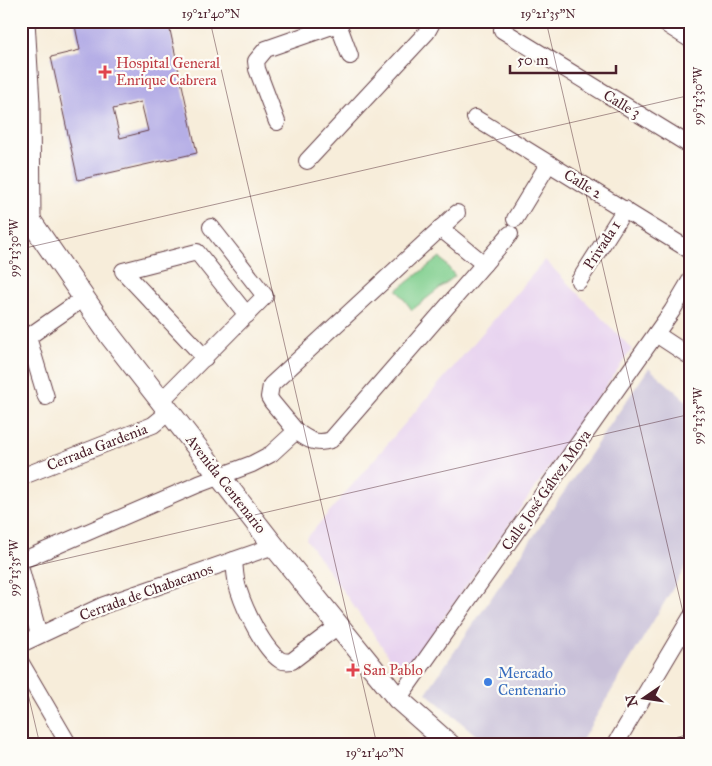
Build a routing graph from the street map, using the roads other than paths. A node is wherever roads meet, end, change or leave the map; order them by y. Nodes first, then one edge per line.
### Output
1 (24, 21) edge
2 (433, 21) edge
3 (661, 21) edge
4 (337, 23) edge
5 (502, 30) dead end
6 (691, 40) edge
7 (350, 56) dead end
8 (475, 118) dead end
9 (277, 122) dead end
10 (691, 146) edge
11 (307, 161) dead end
12 (549, 163) junction
13 (625, 209) junction
14 (457, 213) dead end
15 (26, 214) edge
16 (211, 227) dead end
17 (440, 228) junction
18 (691, 251) edge
19 (484, 264) junction
20 (691, 279) edge
21 (579, 281) dead end
22 (84, 298) junction
23 (246, 315) junction
24 (656, 334) junction
25 (24, 339) edge
26 (691, 357) edge
27 (205, 358) junction
28 (46, 397) dead end
29 (165, 407) junction
30 (296, 431) junction
31 (219, 476) junction
32 (21, 477) edge
33 (274, 546) junction
34 (234, 560) junction
35 (21, 561) edge
36 (21, 570) edge
37 (26, 603) edge
38 (691, 617) edge
39 (338, 626) junction
40 (39, 635) junction
41 (21, 644) edge
42 (21, 663) edge
43 (398, 699) junction
44 (69, 745) edge
45 (450, 745) edge
46 (615, 745) edge

1 - 15 main road
2 - 11 street
3 - 6 street
4 - 7 street
4 - 9 street
5 - 10 street, Calle 3
8 - 12 street, Calle 2
12 - 13 street, Calle 2
12 - 19 street
13 - 18 street, Calle 2
13 - 21 street, Privada 1
14 - 17 street
15 - 22 main road, Avenida Centenario
16 - 23 street, Cerrada Gardenia
17 - 19 street
17 - 30 street
19 - 30 street
20 - 24 street, Calle José Gálvez Moya
22 - 25 street
22 - 29 main road, Avenida Centenario
23 - 27 street, Cerrada Gardenia
23 - 27 street
24 - 26 street
24 - 43 street, Calle José Gálvez Moya
25 - 28 street
27 - 29 street, Cerrada Gardenia
29 - 31 main road, Avenida Centenario
29 - 32 street, Cerrada Gardenia
30 - 31 street
31 - 33 main road, Avenida Centenario
31 - 35 street
33 - 34 street, Cerrada de Chabacanos
33 - 39 main road, Avenida Centenario
34 - 39 street
34 - 40 street, Cerrada de Chabacanos
36 - 37 street
37 - 40 street
38 - 46 street
39 - 43 main road, Avenida Centenario
40 - 41 street, Cerrada de Chabacanos
42 - 44 street
43 - 45 main road, Avenida Centenario

